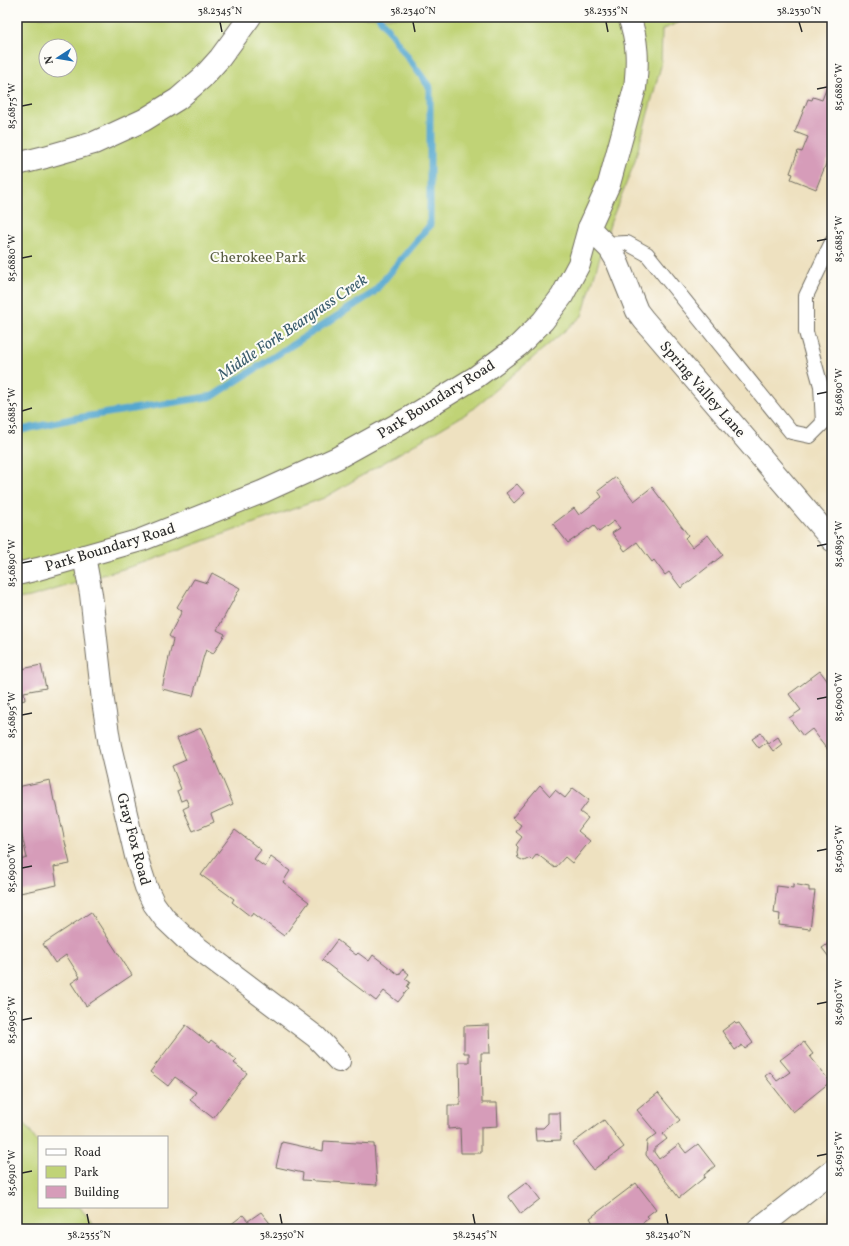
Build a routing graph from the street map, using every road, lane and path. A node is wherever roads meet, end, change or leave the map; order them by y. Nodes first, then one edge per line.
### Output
1 (250, 17) edge
2 (629, 17) edge
3 (17, 164) edge
4 (589, 228) junction
5 (832, 242) edge
6 (605, 244) junction
7 (832, 540) edge
8 (84, 556) junction
9 (17, 574) edge
10 (339, 1061) dead end
11 (832, 1171) edge
12 (758, 1229) edge

1 - 3 street
2 - 4 street, Park Boundary Road
4 - 6 street, Spring Valley Lane
4 - 8 street, Park Boundary Road
5 - 6 lane
6 - 7 street, Spring Valley Lane
8 - 9 street, Park Boundary Road
8 - 10 street, Gray Fox Road
11 - 12 street

